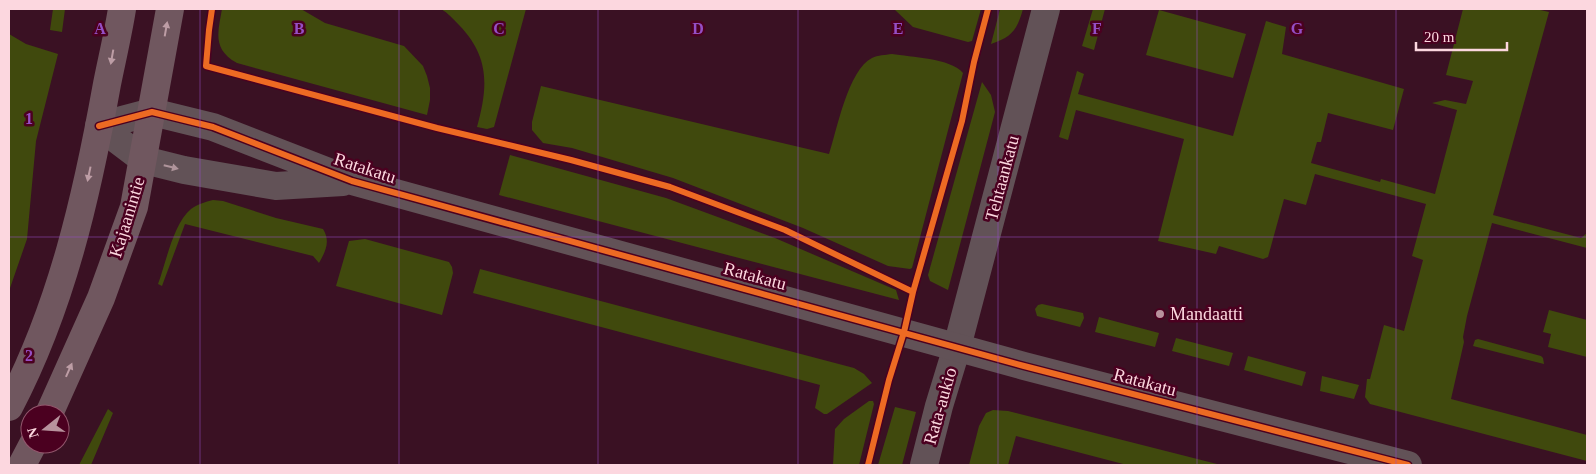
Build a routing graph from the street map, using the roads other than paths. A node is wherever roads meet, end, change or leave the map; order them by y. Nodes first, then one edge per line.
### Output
1 (122, 9) edge
2 (170, 9) edge
3 (1046, 9) edge
4 (152, 112) junction
5 (100, 126) junction
6 (144, 160) junction
7 (352, 181) junction
8 (958, 347) junction
9 (53, 404) edge
10 (9, 407) edge
11 (924, 465) edge
12 (1408, 465) edge

1 -> 5 main road
4 -> 2 main road, Kajaanintie
3 - 8 street, Tehtaankatu
4 - 5 street, Ratakatu
4 - 6 main road, Kajaanintie
4 - 7 street, Ratakatu
5 - 6 street, Ratakatu
5 -> 10 main road
6 -> 7 street, Ratakatu
9 -> 6 main road, Kajaanintie
7 - 8 street, Ratakatu
8 - 11 street, Rata-aukio
8 - 12 street, Ratakatu

